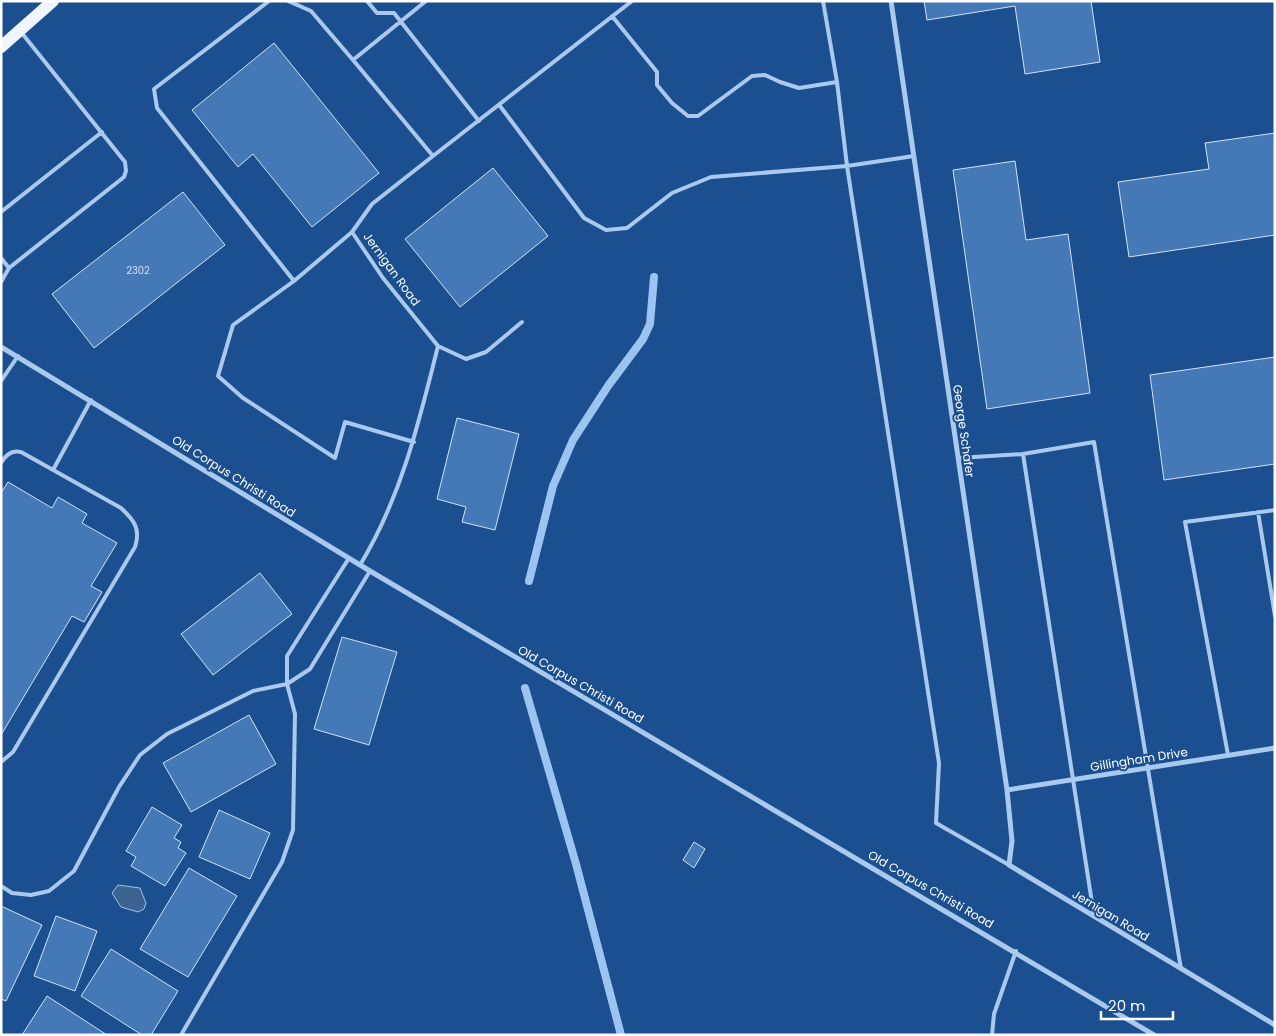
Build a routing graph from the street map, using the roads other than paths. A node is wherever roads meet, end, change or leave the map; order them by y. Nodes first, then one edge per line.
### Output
1 (53, 1) edge
2 (269, 1) edge
3 (288, 1) edge
4 (367, 1) edge
5 (426, 1) edge
6 (632, 1) edge
7 (822, 1) edge
8 (891, 1) edge
9 (612, 16) junction
10 (401, 22) junction
11 (20, 31) junction
12 (1, 48) edge
13 (353, 60) junction
14 (836, 82) junction
15 (500, 106) junction
16 (479, 122) junction
17 (102, 132) junction
18 (433, 156) junction
19 (914, 156) junction
20 (847, 166) junction
21 (1, 212) edge
22 (352, 232) junction
23 (1, 258) edge
24 (9, 268) junction
25 (294, 281) junction
26 (1, 282) edge
27 (522, 322) dead end
28 (1, 346) edge
29 (438, 346) junction
30 (18, 356) junction
31 (1, 381) edge
32 (91, 400) junction
33 (414, 442) junction
34 (1024, 454) junction
35 (958, 458) junction
36 (1, 462) edge
37 (53, 470) junction
38 (1275, 510) edge
39 (1258, 512) junction
40 (349, 558) junction
41 (360, 566) junction
42 (370, 572) junction
43 (1275, 616) edge
44 (287, 684) junction
45 (1275, 748) edge
46 (1228, 755) junction
47 (1, 762) edge
48 (1148, 768) junction
49 (1073, 779) junction
50 (1007, 790) junction
51 (1009, 865) junction
52 (1, 886) edge
53 (1094, 916) junction
54 (1016, 951) junction
55 (1181, 969) junction
56 (1275, 1025) edge
57 (181, 1035) edge
58 (992, 1035) edge
59 (1154, 1035) edge

1 - 11 main road
2 - 25 lane
3 - 13 lane
4 - 10 lane
5 - 10 lane
6 - 9 lane, Jernigan Road
7 - 14 lane
8 - 19 street, George Schafer
9 - 14 lane
9 - 15 lane, Jernigan Road
10 - 13 lane
10 - 16 lane
11 - 12 main road
11 - 17 lane
13 - 18 lane
14 - 20 lane
15 - 16 lane, Jernigan Road
15 - 20 lane
16 - 18 lane, Jernigan Road
17 - 21 lane
17 - 24 lane
18 - 22 lane, Jernigan Road
19 - 20 lane
19 - 35 street, George Schafer
20 - 51 lane, Jernigan Road
22 - 25 lane
22 - 29 lane, Jernigan Road
23 - 24 lane
24 - 26 lane
25 - 33 lane
27 - 29 lane
28 - 30 street, Old Corpus Christi Road
29 - 33 lane
30 - 31 lane
30 - 32 street, Old Corpus Christi Road
32 - 37 lane
32 - 40 street, Old Corpus Christi Road
33 - 41 lane
34 - 35 lane
34 - 48 lane
34 - 49 lane
35 - 50 street, George Schafer
36 - 37 lane
37 - 47 lane
38 - 39 lane
39 - 43 lane
39 - 46 lane
40 - 41 street, Old Corpus Christi Road
40 - 44 lane
41 - 42 street, Old Corpus Christi Road
42 - 44 lane
42 - 54 street, Old Corpus Christi Road
44 - 52 lane
44 - 57 lane
45 - 46 street, Gillingham Drive
46 - 48 street, Gillingham Drive
48 - 49 street, Gillingham Drive
48 - 55 lane
49 - 50 street, Gillingham Drive
49 - 53 lane
50 - 51 street, George Schafer
51 - 53 street, Jernigan Road
53 - 55 street, Jernigan Road
54 - 58 lane
54 - 59 street, Old Corpus Christi Road
55 - 56 street, Jernigan Road

